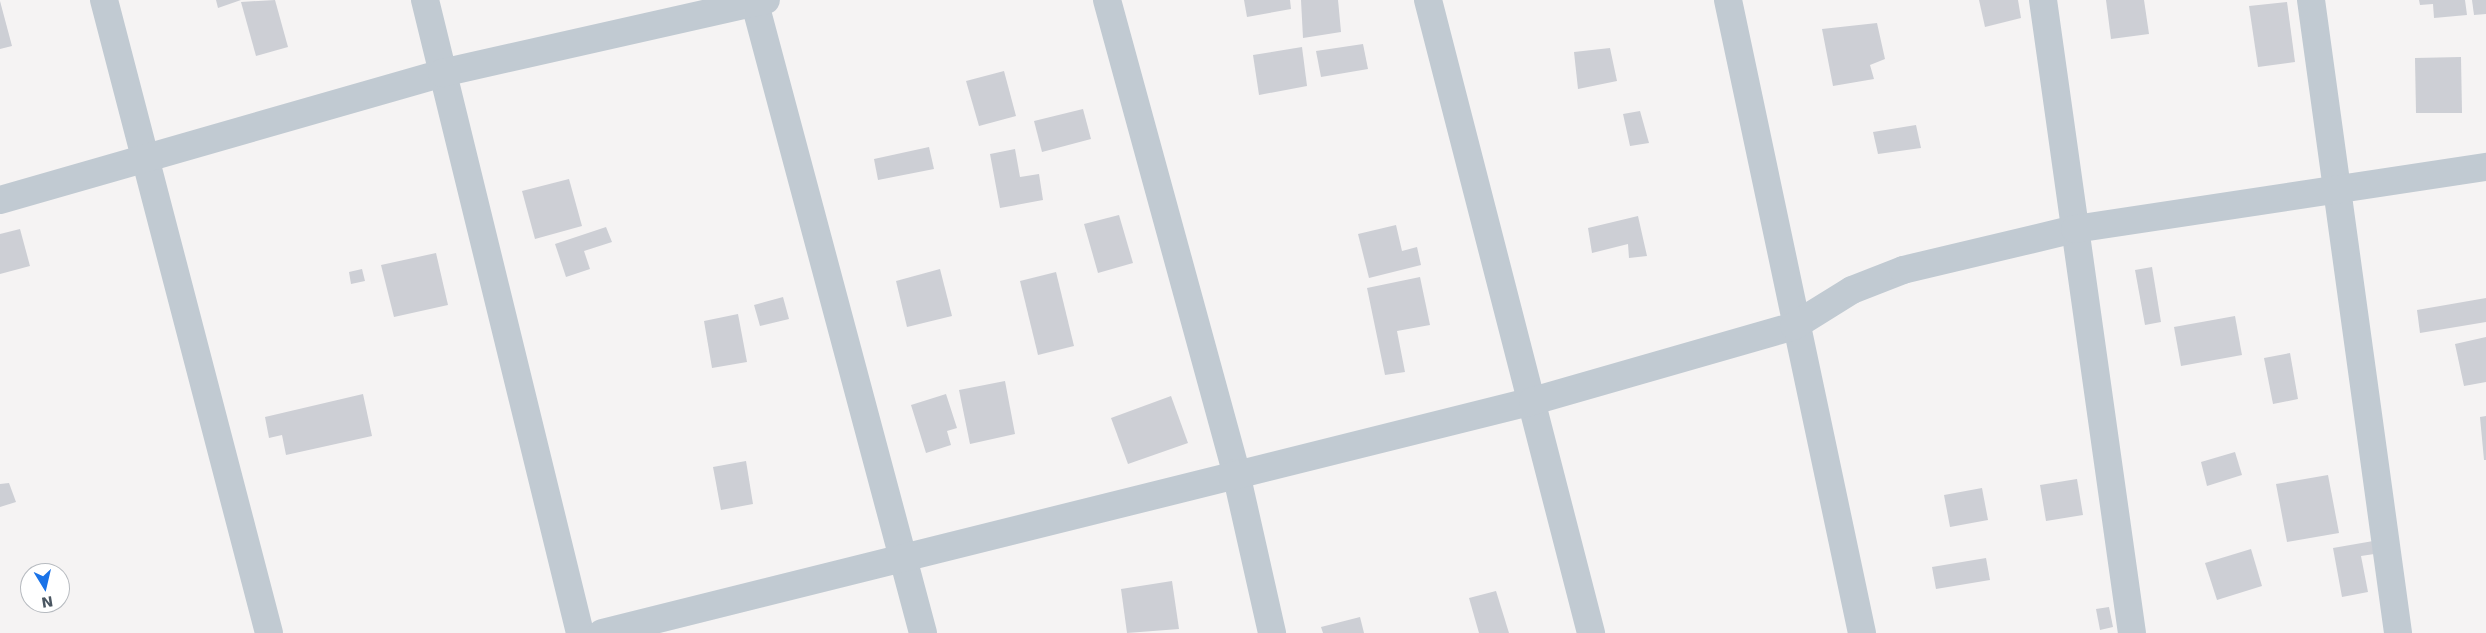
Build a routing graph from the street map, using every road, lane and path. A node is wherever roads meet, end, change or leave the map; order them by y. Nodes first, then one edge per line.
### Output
1 (104, 0) edge
2 (425, 0) edge
3 (1107, 0) edge
4 (1428, 0) edge
5 (1728, 0) edge
6 (2043, 0) edge
7 (2311, 0) edge
8 (758, 1) edge
9 (442, 73) junction
10 (144, 158) junction
11 (2486, 167) edge
12 (2336, 192) junction
13 (0, 200) edge
14 (2075, 229) junction
15 (1794, 326) junction
16 (1533, 401) junction
17 (1236, 474) junction
18 (904, 557) junction
19 (269, 633) edge
20 (580, 633) edge
21 (602, 633) edge
22 (923, 633) edge
23 (1272, 633) edge
24 (1592, 633) edge
25 (1862, 633) edge
26 (2132, 633) edge
27 (2398, 633) edge

1 - 10 street
2 - 9 street
3 - 17 street
4 - 16 street
5 - 15 street
6 - 14 street
7 - 12 street
8 - 9 street
8 - 18 street
9 - 10 street
9 - 20 street
10 - 13 street
10 - 19 street
11 - 12 street
12 - 14 street
12 - 27 street
14 - 15 street
14 - 26 street
15 - 16 street
15 - 25 street
16 - 17 street
16 - 24 street
17 - 18 street
17 - 23 street
18 - 21 street
18 - 22 street

